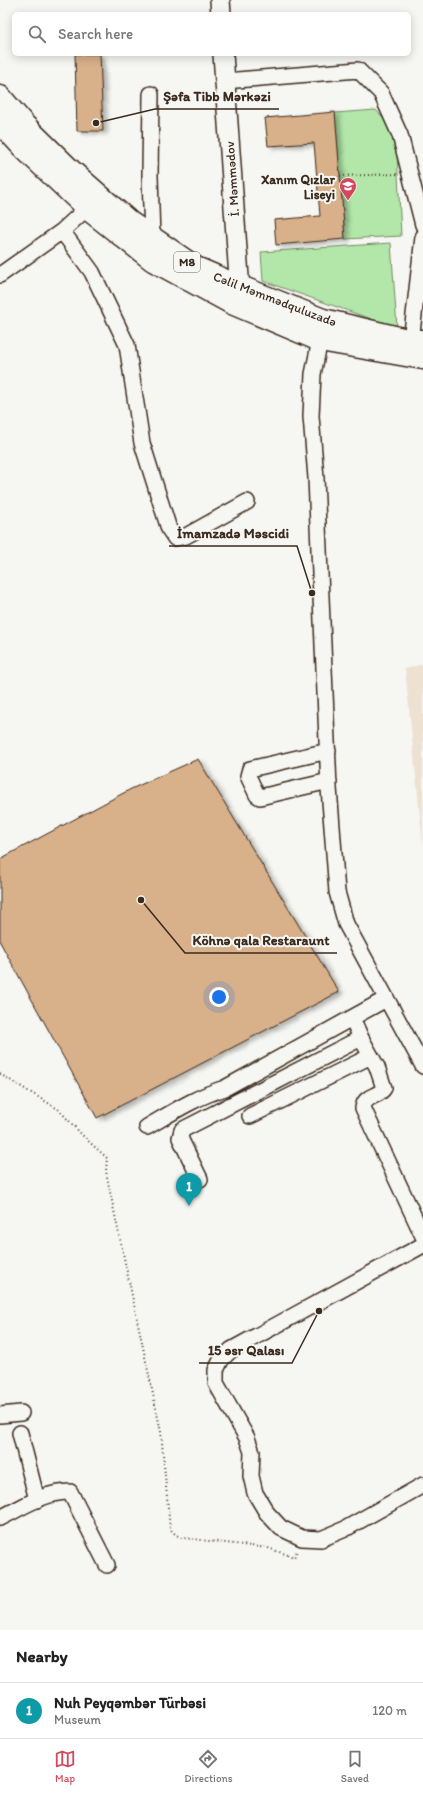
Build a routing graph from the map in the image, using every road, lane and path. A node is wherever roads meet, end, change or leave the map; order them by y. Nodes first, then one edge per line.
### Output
1 (220, 0) edge
2 (221, 12) edge
3 (223, 56) edge
4 (225, 81) junction
5 (151, 94) dead end
6 (0, 97) edge
7 (0, 122) edge
8 (398, 174) dead end
9 (340, 176) dead end
10 (87, 208) junction
11 (423, 225) edge
12 (62, 231) junction
13 (423, 237) edge
14 (152, 238) junction
15 (0, 275) edge
16 (235, 295) junction
17 (320, 340) junction
18 (417, 341) edge
19 (423, 358) edge
20 (247, 502) dead end
21 (328, 751) junction
22 (329, 781) junction
23 (386, 999) junction
24 (352, 1018) junction
25 (361, 1038) junction
26 (371, 1056) junction
27 (423, 1066) edge
28 (0, 1074) edge
29 (250, 1116) dead end
30 (148, 1127) dead end
31 (200, 1179) dead end
32 (423, 1236) edge
33 (423, 1245) edge
34 (21, 1413) dead end
35 (0, 1415) edge
36 (20, 1433) dead end
37 (423, 1485) edge
38 (37, 1500) junction
39 (0, 1518) edge
40 (302, 1538) junction
41 (107, 1565) dead end

1 - 2 main road
3 - 4 main road, İ. Məmmədov
4 - 11 lane
4 - 16 main road, İ. Məmmədov
5 - 14 lane
6 - 14 highway, Cəlil Məmmədquluzadə / M8
7 - 10 highway, M8
8 - 9 path
10 - 12 lane
10 - 16 highway, M8
12 - 15 lane
12 - 20 lane
13 - 18 lane
14 - 16 highway, Cəlil Məmmədquluzadə / M8
16 - 17 highway, M8
16 - 18 highway, Cəlil Məmmədquluzadə / M8
17 - 19 highway, M8
17 - 21 lane
21 - 22 lane
21 - 22 lane
22 - 23 lane
23 - 24 lane
23 - 27 lane
24 - 25 lane
24 - 30 lane
25 - 26 lane
25 - 31 lane
26 - 29 lane
26 - 32 lane
28 - 40 path
33 - 40 lane
34 - 35 lane
36 - 38 lane
37 - 40 lane
38 - 39 lane
38 - 41 lane

